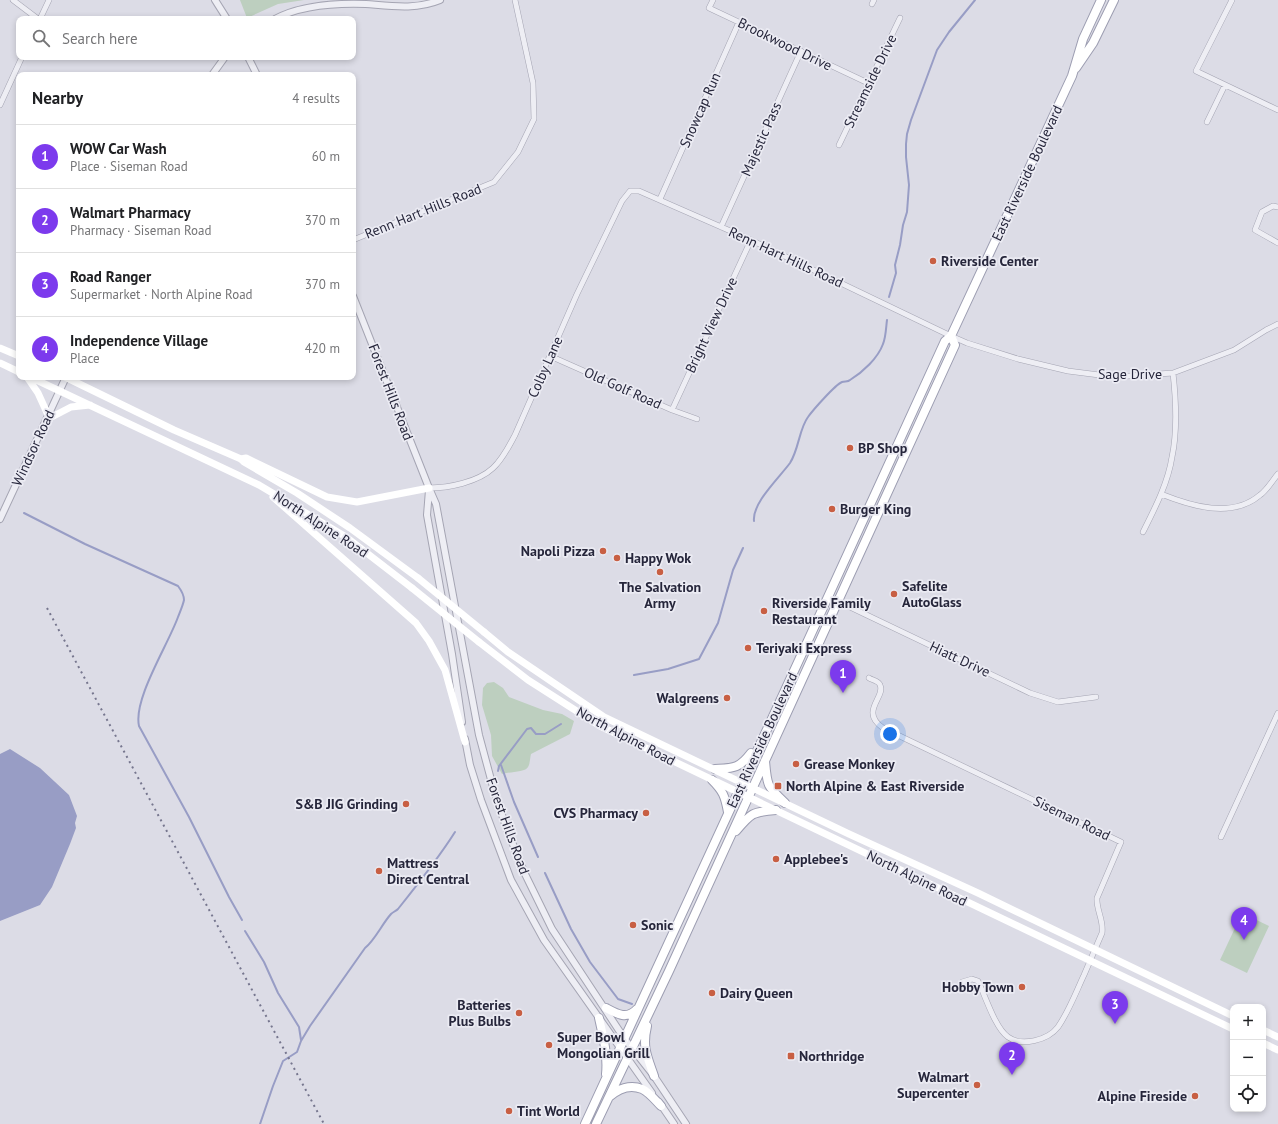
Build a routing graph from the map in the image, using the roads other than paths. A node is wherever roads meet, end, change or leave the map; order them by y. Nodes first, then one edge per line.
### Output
1 (13, 0) edge
2 (49, 0) edge
3 (215, 0) edge
4 (440, 0) edge
5 (515, 0) edge
6 (713, 0) edge
7 (1101, 0) edge
8 (1114, 0) edge
9 (1232, 0) edge
10 (35, 16) edge
11 (41, 16) edge
12 (225, 16) edge
13 (282, 16) edge
14 (900, 18) dead end
15 (739, 22) junction
16 (801, 51) junction
17 (21, 60) edge
18 (223, 60) edge
19 (250, 60) edge
20 (214, 72) edge
21 (256, 72) edge
22 (1072, 76) junction
23 (868, 83) junction
24 (1225, 85) junction
25 (0, 105) edge
26 (1278, 110) edge
27 (1207, 122) dead end
28 (839, 145) dead end
29 (660, 199) junction
30 (622, 200) joint
31 (1278, 207) edge
32 (721, 227) junction
33 (356, 239) edge
34 (751, 240) junction
35 (1278, 243) edge
36 (356, 304) edge
37 (1278, 324) edge
38 (951, 336) junction
39 (0, 348) edge
40 (16, 355) edge
41 (550, 356) junction
42 (0, 363) edge
43 (16, 371) edge
44 (1173, 373) junction
45 (30, 380) edge
46 (35, 380) edge
47 (64, 380) edge
48 (71, 380) edge
49 (59, 391) junction
50 (90, 405) junction
51 (672, 410) junction
52 (47, 417) junction
53 (697, 419) dead end
54 (241, 459) junction
55 (1278, 474) edge
56 (259, 485) junction
57 (429, 488) junction
58 (1160, 494) junction
59 (0, 519) edge
60 (1143, 532) dead end
61 (829, 597) junction
62 (839, 602) junction
63 (869, 678) dead end
64 (1096, 697) dead end
65 (1278, 713) edge
66 (465, 742) junction
67 (760, 742) junction
68 (765, 760) junction
69 (715, 769) junction
70 (712, 780) junction
71 (742, 782) junction
72 (752, 788) junction
73 (737, 792) junction
74 (748, 797) junction
75 (785, 803) junction
76 (776, 810) junction
77 (728, 812) junction
78 (842, 830) junction
79 (730, 837) junction
80 (1221, 837) dead end
81 (838, 840) junction
82 (1095, 950) junction
83 (1089, 961) junction
84 (962, 982) dead end
85 (642, 999) junction
86 (655, 1002) junction
87 (606, 1008) junction
88 (1230, 1015) edge
89 (599, 1018) junction
90 (1230, 1028) edge
91 (1266, 1032) edge
92 (624, 1038) junction
93 (1278, 1038) edge
94 (1266, 1044) edge
95 (620, 1046) junction
96 (632, 1049) junction
97 (1278, 1050) edge
98 (627, 1058) junction
99 (654, 1076) junction
100 (605, 1082) junction
101 (607, 1099) junction
102 (661, 1106) junction
103 (585, 1124) edge
104 (596, 1124) edge
105 (674, 1124) edge
106 (686, 1124) edge

1 - 10 street
2 - 11 street
3 - 12 street
4 - 13 street
5 - 33 street, Renn Hart Hills Road
6 - 15 street, Brookwood Drive
7 - 22 main road, East Riverside Boulevard
8 - 22 main road, East Riverside Boulevard
9 - 24 street
14 - 23 street, Streamside Drive
15 - 16 street, Brookwood Drive
15 - 29 street, Snowcap Run
16 - 23 street, Brookwood Drive
16 - 32 street, Majestic Pass
17 - 25 street
18 - 20 street
19 - 21 street
22 - 38 main road, East Riverside Boulevard
23 - 28 street, Streamside Drive
24 - 26 street
24 - 27 street
29 - 30 street, Renn Hart Hills Road
29 - 32 street, Renn Hart Hills Road
30 - 41 street, Colby Lane
31 - 35 street
32 - 34 street, Renn Hart Hills Road
34 - 38 street, Renn Hart Hills Road
34 - 51 street, Bright View Drive
36 - 57 street, Forest Hills Road
37 - 44 street, Sage Drive
38 - 44 street, Sage Drive
38 - 61 main road, East Riverside Boulevard
38 - 62 main road, East Riverside Boulevard
39 - 40 main road
41 - 51 street, Old Golf Road
41 - 57 street, Colby Lane
42 - 43 main road
44 - 58 street
45 - 52 main road
46 - 49 main road, North Alpine Road
47 - 49 street, Windsor Road
48 - 54 main road, North Alpine Road
49 - 50 main road, North Alpine Road
49 - 52 street, Windsor Road
50 - 52 main road
50 - 56 main road, North Alpine Road
51 - 53 street, Old Golf Road
52 - 59 street, Windsor Road
54 - 57 main road
54 - 69 main road, North Alpine Road, bridge
55 - 58 street
56 - 66 main road
56 - 70 main road, North Alpine Road, bridge
57 - 66 street, Forest Hills Road
57 - 87 street, Forest Hills Road
58 - 60 street
61 - 62 street, Hiatt Drive
61 - 67 main road, East Riverside Boulevard
62 - 64 street, Hiatt Drive
62 - 68 main road, East Riverside Boulevard
63 - 82 street, Siseman Road
65 - 80 street
66 - 89 street, Forest Hills Road
67 - 69 main road
67 - 71 main road, East Riverside Boulevard
68 - 72 main road, East Riverside Boulevard
68 - 75 main road
69 - 71 main road, North Alpine Road
70 - 73 main road, North Alpine Road
70 - 77 main road
71 - 72 main road, North Alpine Road
71 - 73 main road, East Riverside Boulevard
72 - 74 main road, East Riverside Boulevard
72 - 75 main road, North Alpine Road
73 - 74 main road, North Alpine Road
73 - 77 main road, East Riverside Boulevard
74 - 76 main road, North Alpine Road
74 - 79 main road, East Riverside Boulevard
75 - 78 main road, North Alpine Road
76 - 79 main road
76 - 81 main road, North Alpine Road
77 - 85 main road, East Riverside Boulevard
78 - 81 main road
78 - 82 main road, North Alpine Road
79 - 86 main road, East Riverside Boulevard
81 - 83 main road, North Alpine Road
82 - 83 street, Siseman Road
82 - 88 main road, North Alpine Road
83 - 84 street, Siseman Road
83 - 90 main road, North Alpine Road
85 - 87 main road
85 - 92 main road, East Riverside Boulevard
86 - 96 main road, East Riverside Boulevard
86 - 99 main road
87 - 92 street, Forest Hills Road
89 - 95 street, Forest Hills Road
89 - 100 main road
91 - 93 main road
92 - 95 main road, East Riverside Boulevard
92 - 96 street, Forest Hills Road
94 - 97 main road
95 - 98 street, Forest Hills Road
95 - 100 main road, East Riverside Boulevard
96 - 98 main road, East Riverside Boulevard
96 - 99 street, Forest Hills Road
98 - 101 main road, East Riverside Boulevard
98 - 102 street, Forest Hills Road
99 - 106 street, Forest Hills Road
100 - 103 main road, East Riverside Boulevard
101 - 102 main road
101 - 104 main road, East Riverside Boulevard
102 - 105 street, Forest Hills Road

